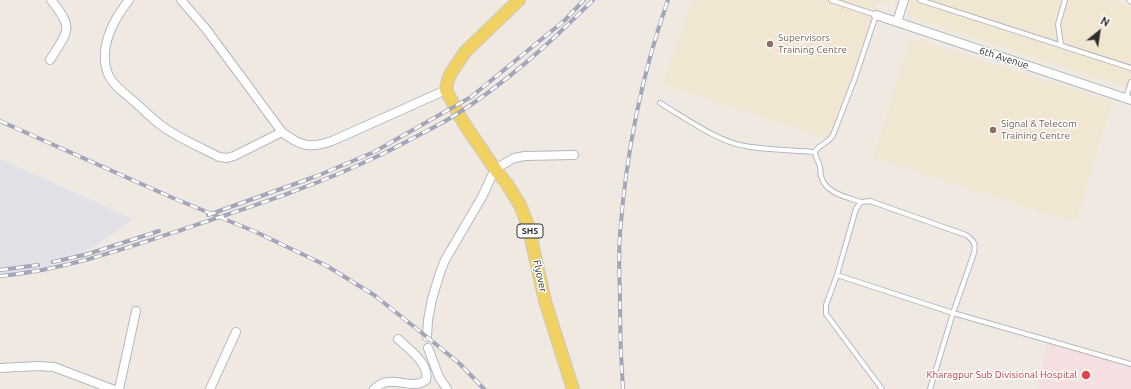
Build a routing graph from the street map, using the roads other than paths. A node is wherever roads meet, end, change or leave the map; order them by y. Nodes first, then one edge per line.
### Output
1 (51, 0) edge
2 (129, 0) edge
3 (181, 0) edge
4 (519, 0) edge
5 (831, 0) edge
6 (904, 0) edge
7 (920, 0) edge
8 (1065, 0) edge
9 (876, 15) junction
10 (897, 22) junction
11 (1061, 45) junction
12 (50, 60) dead end
13 (1131, 68) edge
14 (1131, 82) edge
15 (446, 90) junction
16 (1129, 99) edge
17 (660, 103) dead end
18 (282, 132) junction
19 (815, 152) junction
20 (574, 155) dead end
21 (495, 169) junction
22 (861, 202) junction
23 (837, 275) junction
24 (136, 311) dead end
25 (954, 313) junction
26 (236, 332) dead end
27 (428, 337) dead end
28 (398, 339) dead end
29 (428, 348) dead end
30 (1131, 364) edge
31 (0, 368) edge
32 (416, 387) edge
33 (106, 388) edge
34 (119, 389) edge
35 (210, 389) edge
36 (374, 389) edge
37 (447, 389) edge
38 (573, 389) edge
39 (882, 389) edge
40 (930, 389) edge

1 - 12 street
2 - 18 street
3 - 18 street
4 - 15 main road
5 - 9 lane
6 - 10 street
7 - 11 lane
8 - 11 lane
9 - 10 street, 6th Avenue
9 - 19 lane
10 - 16 street, 6th Avenue
11 - 13 lane
14 - 16 lane
15 - 18 street
15 - 21 main road, SH5
17 - 19 lane
19 - 22 lane
20 - 21 street
21 - 27 street
21 - 38 main road, Flyover / SH5
22 - 23 lane
22 - 25 lane
23 - 25 lane
23 - 39 lane
24 - 34 street
25 - 30 lane
25 - 40 lane
26 - 35 street
28 - 32 street
29 - 37 street
31 - 33 street
32 - 36 street

